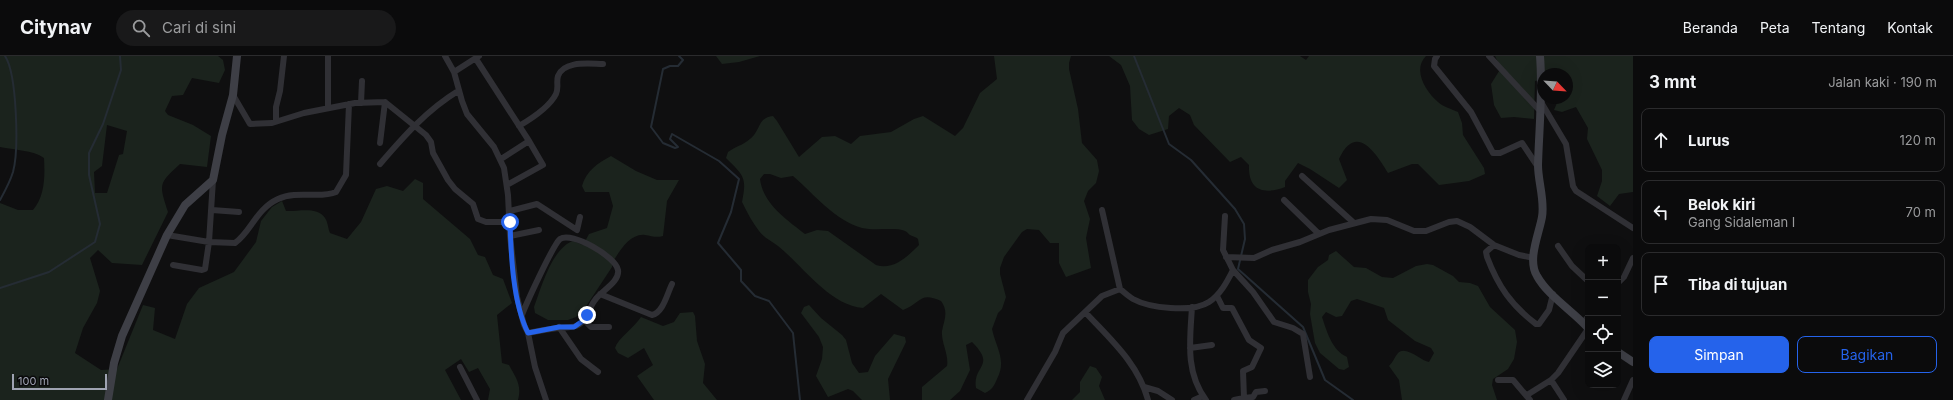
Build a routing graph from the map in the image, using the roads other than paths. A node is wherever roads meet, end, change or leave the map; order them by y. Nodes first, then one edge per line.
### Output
1 (237, 56) edge
2 (284, 56) edge
3 (328, 56) edge
4 (445, 56) edge
5 (1437, 56) edge
6 (1489, 56) edge
7 (1540, 56) edge
8 (477, 58) edge
9 (603, 64) dead end
10 (1540, 68) edge
11 (454, 72) junction
12 (362, 82) dead end
13 (458, 91) junction
14 (233, 95) junction
15 (385, 102) junction
16 (362, 103) junction
17 (349, 104) junction
18 (1540, 104) edge
19 (1542, 104) edge
20 (328, 108) junction
21 (1541, 112) junction
22 (276, 121) junction
23 (415, 125) junction
24 (519, 126) junction
25 (529, 141) junction
26 (380, 143) dead end
27 (501, 159) junction
28 (380, 164) dead end
29 (1538, 168) junction
30 (1302, 176) dead end
31 (214, 180) junction
32 (507, 185) junction
33 (1284, 200) dead end
34 (212, 210) junction
35 (510, 210) junction
36 (1102, 210) dead end
37 (238, 212) dead end
38 (1225, 216) dead end
39 (580, 217) dead end
40 (510, 222) junction
41 (1354, 223) junction
42 (1633, 228) edge
43 (539, 230) dead end
44 (577, 230) junction
45 (1319, 234) junction
46 (167, 235) junction
47 (510, 236) junction
48 (572, 238) junction
49 (210, 242) junction
50 (1494, 246) junction
51 (1558, 246) dead end
52 (1226, 257) junction
53 (1534, 258) junction
54 (1633, 258) edge
55 (173, 265) dead end
56 (1233, 270) junction
57 (1587, 280) edge
58 (1621, 280) edge
59 (672, 284) dead end
60 (1120, 289) junction
61 (600, 294) junction
62 (1553, 294) junction
63 (1217, 296) junction
64 (1192, 307) junction
65 (1085, 312) junction
66 (522, 315) junction
67 (584, 320) junction
68 (1585, 322) edge
69 (559, 327) junction
70 (609, 327) dead end
71 (1585, 327) edge
72 (528, 333) junction
73 (1212, 345) dead end
74 (1190, 348) junction
75 (1621, 354) edge
76 (1633, 362) edge
77 (460, 367) dead end
78 (598, 372) dead end
79 (1310, 377) dead end
80 (1498, 380) dead end
81 (1551, 380) junction
82 (1633, 380) edge
83 (1144, 387) junction
84 (1265, 391) dead end
85 (1204, 398) edge
86 (1244, 398) junction
87 (1528, 398) edge
88 (108, 400) edge
89 (477, 400) edge
90 (546, 400) edge
91 (1027, 400) edge
92 (1148, 400) edge
93 (1172, 400) edge
94 (1194, 400) edge
95 (1234, 400) edge
96 (1564, 400) edge
97 (1624, 400) edge

1 - 14 street
2 - 22 street
3 - 20 street
4 - 11 street
5 - 29 street
6 - 21 street
7 - 10 street
8 - 11 street
8 - 24 street
9 - 24 street
11 - 13 street
12 - 16 street
13 - 23 street
13 - 27 street
14 - 22 street
14 - 31 street
15 - 16 street
15 - 23 street
15 - 26 street
16 - 17 street
17 - 20 street
17 - 49 street
18 - 21 street
19 - 42 street
20 - 22 street
21 - 29 street
23 - 28 street
23 - 40 street
24 - 25 street
25 - 27 street
25 - 32 street
27 - 32 street
29 - 53 street
30 - 41 street
31 - 34 street
31 - 46 street
32 - 35 street
33 - 45 street
34 - 37 street
34 - 49 street
35 - 40 street
35 - 44 street
36 - 60 street
38 - 52 street
39 - 44 street
40 - 47 street
41 - 45 street
41 - 50 street
43 - 47 street
44 - 48 street
45 - 52 street
46 - 49 street
46 - 88 street
47 - 66 street
48 - 61 street
48 - 66 street
49 - 55 street
50 - 53 street
50 - 62 street
51 - 57 street
52 - 56 street
53 - 62 street
54 - 58 street
56 - 63 street
56 - 79 street
59 - 61 street
60 - 64 street
60 - 65 street
61 - 67 street
62 - 68 street
63 - 64 street
63 - 86 street
64 - 74 street
65 - 83 street
65 - 91 street
66 - 72 street
67 - 69 street
67 - 70 street
69 - 72 street
69 - 78 street
71 - 81 street
72 - 90 street
73 - 74 street
74 - 85 street
75 - 76 street
77 - 89 street
80 - 87 street
81 - 87 street
81 - 96 street
82 - 97 street
83 - 92 street
83 - 93 street
84 - 86 street
85 - 94 street
86 - 95 street

